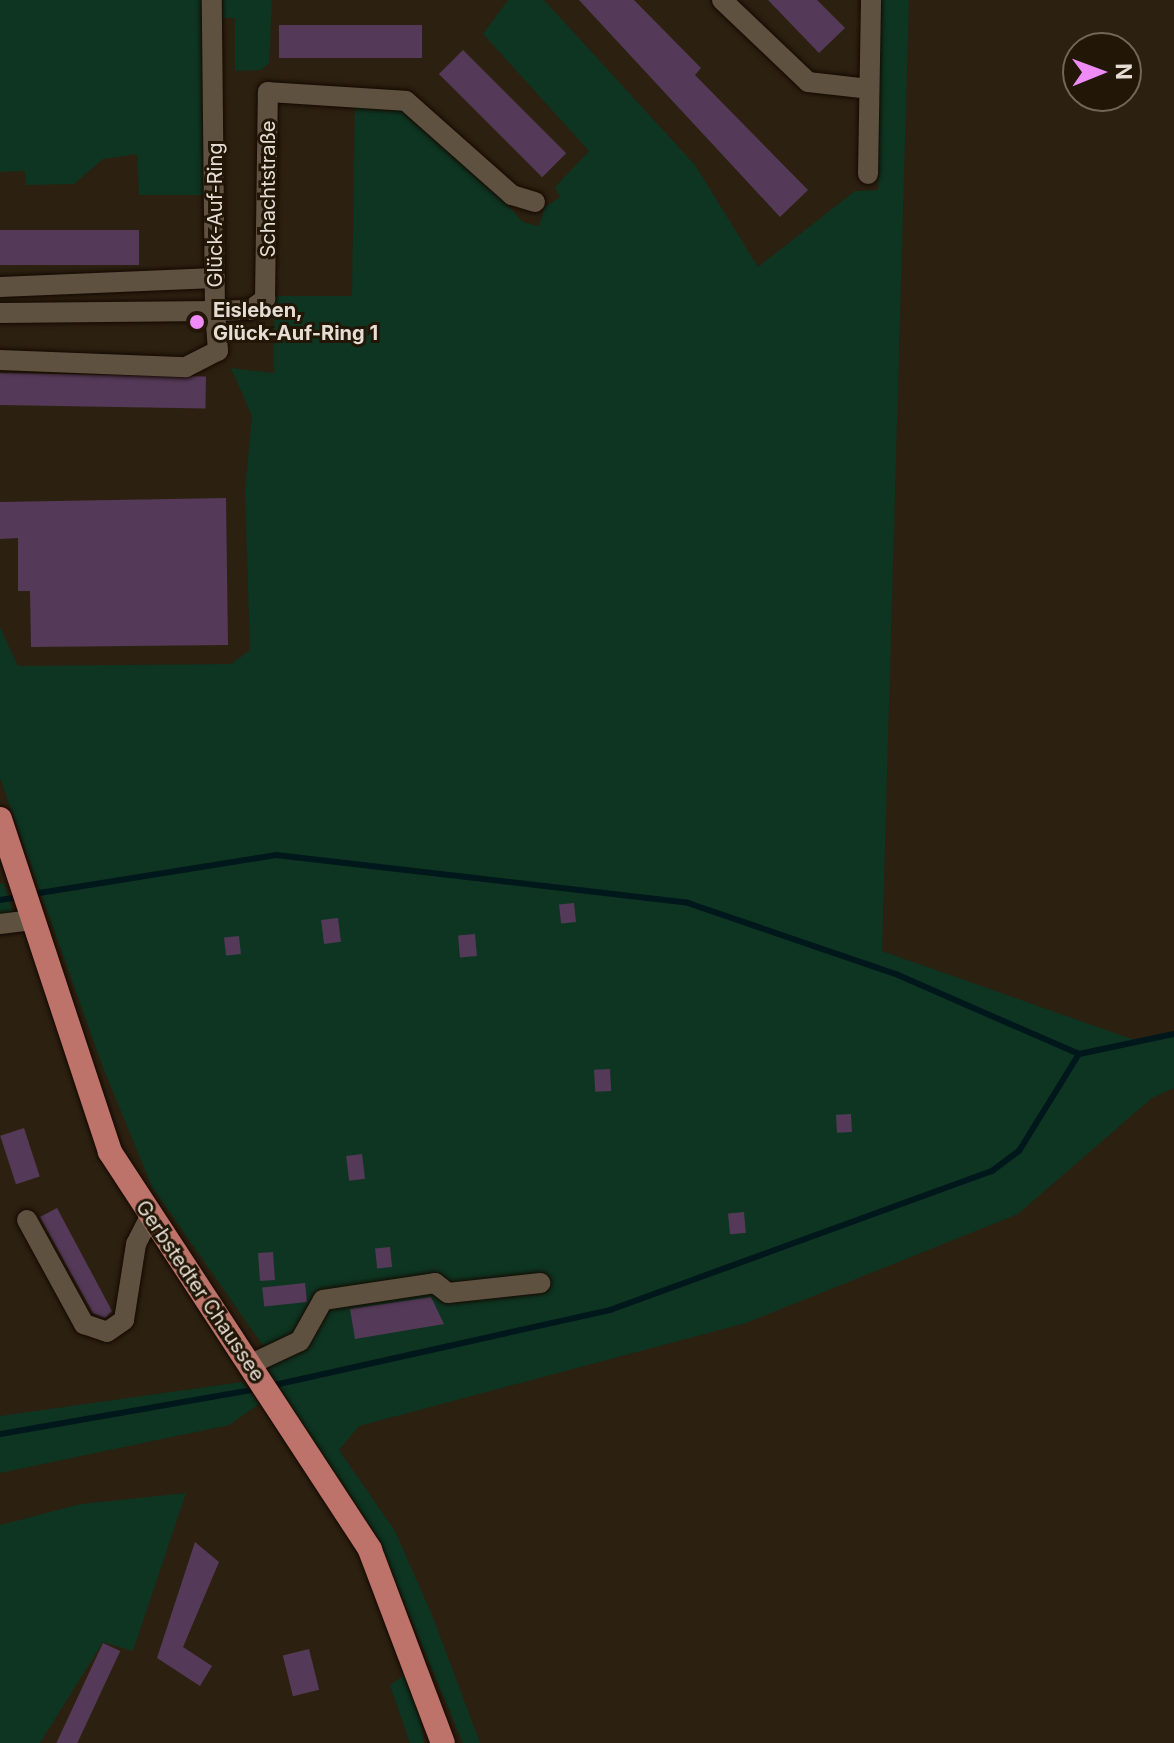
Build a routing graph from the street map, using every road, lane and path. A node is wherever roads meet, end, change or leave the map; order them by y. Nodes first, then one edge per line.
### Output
1 (212, 0) edge
2 (722, 0) edge
3 (871, 0) edge
4 (869, 89) junction
5 (868, 174) dead end
6 (535, 202) dead end
7 (215, 278) junction
8 (0, 287) edge
9 (215, 311) junction
10 (0, 313) edge
11 (0, 360) edge
12 (0, 819) edge
13 (30, 914) junction
14 (0, 924) edge
15 (27, 1220) dead end
16 (148, 1220) junction
17 (540, 1283) dead end
18 (261, 1381) junction
19 (443, 1743) edge

1 - 7 street, Glück-Auf-Ring
2 - 4 street
3 - 4 street
4 - 5 street
6 - 9 street, Schachtstraße
7 - 8 street
7 - 9 street, Glück-Auf-Ring
9 - 10 street, Glück-Auf-Ring
9 - 11 street
12 - 13 main road, Gerbstedter Chaussee
13 - 14 street
13 - 16 main road, Gerbstedter Chaussee
15 - 16 street
16 - 18 main road, Gerbstedter Chaussee
17 - 18 street
18 - 19 main road, Gerbstedter Chaussee

